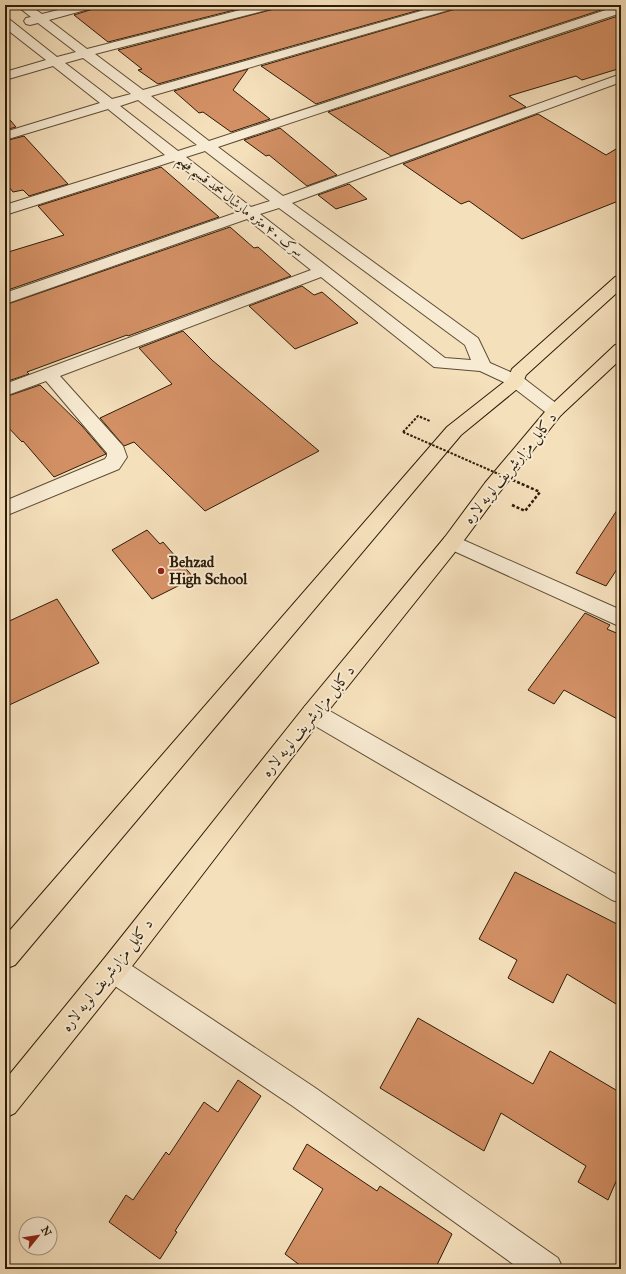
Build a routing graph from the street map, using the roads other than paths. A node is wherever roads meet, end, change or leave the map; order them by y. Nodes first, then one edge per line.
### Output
1 (22, 5) edge
2 (92, 5) edge
3 (274, 5) edge
4 (456, 5) edge
5 (621, 9) edge
6 (40, 19) junction
7 (7, 25) edge
8 (85, 53) junction
9 (55, 61) junction
10 (5, 76) edge
11 (621, 78) edge
12 (141, 95) junction
13 (110, 104) junction
14 (5, 136) edge
15 (207, 146) junction
16 (176, 156) junction
17 (281, 202) junction
18 (5, 210) edge
19 (249, 213) junction
20 (323, 271) junction
21 (621, 280) edge
22 (5, 299) edge
23 (621, 349) edge
24 (483, 366) junction
25 (49, 374) junction
26 (516, 381) junction
27 (5, 390) edge
28 (555, 412) junction
29 (5, 509) edge
30 (452, 542) junction
31 (621, 619) edge
32 (313, 713) junction
33 (621, 891) edge
34 (5, 956) edge
35 (113, 968) junction
36 (5, 1103) edge
37 (547, 1269) edge

1 - 6 street, سرک ۴۰ متره مارشال محمد قسیم فهیم
2 - 6 street
3 - 8 street
4 - 12 street
5 - 15 street
6 - 7 street
6 - 8 street, سرک ۴۰ متره مارشال محمد قسیم فهیم
7 - 9 street, سرک ۴۰ متره مارشال محمد قسیم فهیم
8 - 9 street
8 - 12 street, سرک ۴۰ متره مارشال محمد قسیم فهیم
9 - 10 street
9 - 13 street, سرک ۴۰ متره مارشال محمد قسیم فهیم
11 - 17 street
12 - 13 street
12 - 15 street, سرک ۴۰ متره مارشال محمد قسیم فهیم
13 - 14 street
13 - 16 street, سرک ۴۰ متره مارشال محمد قسیم فهیم
15 - 16 street
15 - 17 street, سرک ۴۰ متره مارشال محمد قسیم فهیم
16 - 18 street
16 - 19 street, سرک ۴۰ متره مارشال محمد قسیم فهیم
17 - 19 street
17 - 24 street, سرک ۴۰ متره مارشال محمد قسیم فهیم
19 - 20 street, سرک ۴۰ متره مارشال محمد قسیم فهیم
19 - 22 street
20 - 24 street, سرک ۴۰ متره مارشال محمد قسیم فهیم
20 - 25 street
21 - 26 highway
23 - 28 highway, د کابل مزارشریف لویه لاره
24 - 26 street, سرک ۴۰ متره مارشال محمد قسیم فهیم
25 - 27 street
25 - 29 street
26 - 28 street, سرک ۴۰ متره مارشال محمد قسیم فهیم
26 - 34 highway
28 - 30 highway, د کابل مزارشریف لویه لاره
30 - 31 street
30 - 32 highway, د کابل مزارشریف لویه لاره
32 - 33 street
32 - 35 highway, د کابل مزارشریف لویه لاره
35 - 36 highway, د کابل مزارشریف لویه لاره
35 - 37 street

